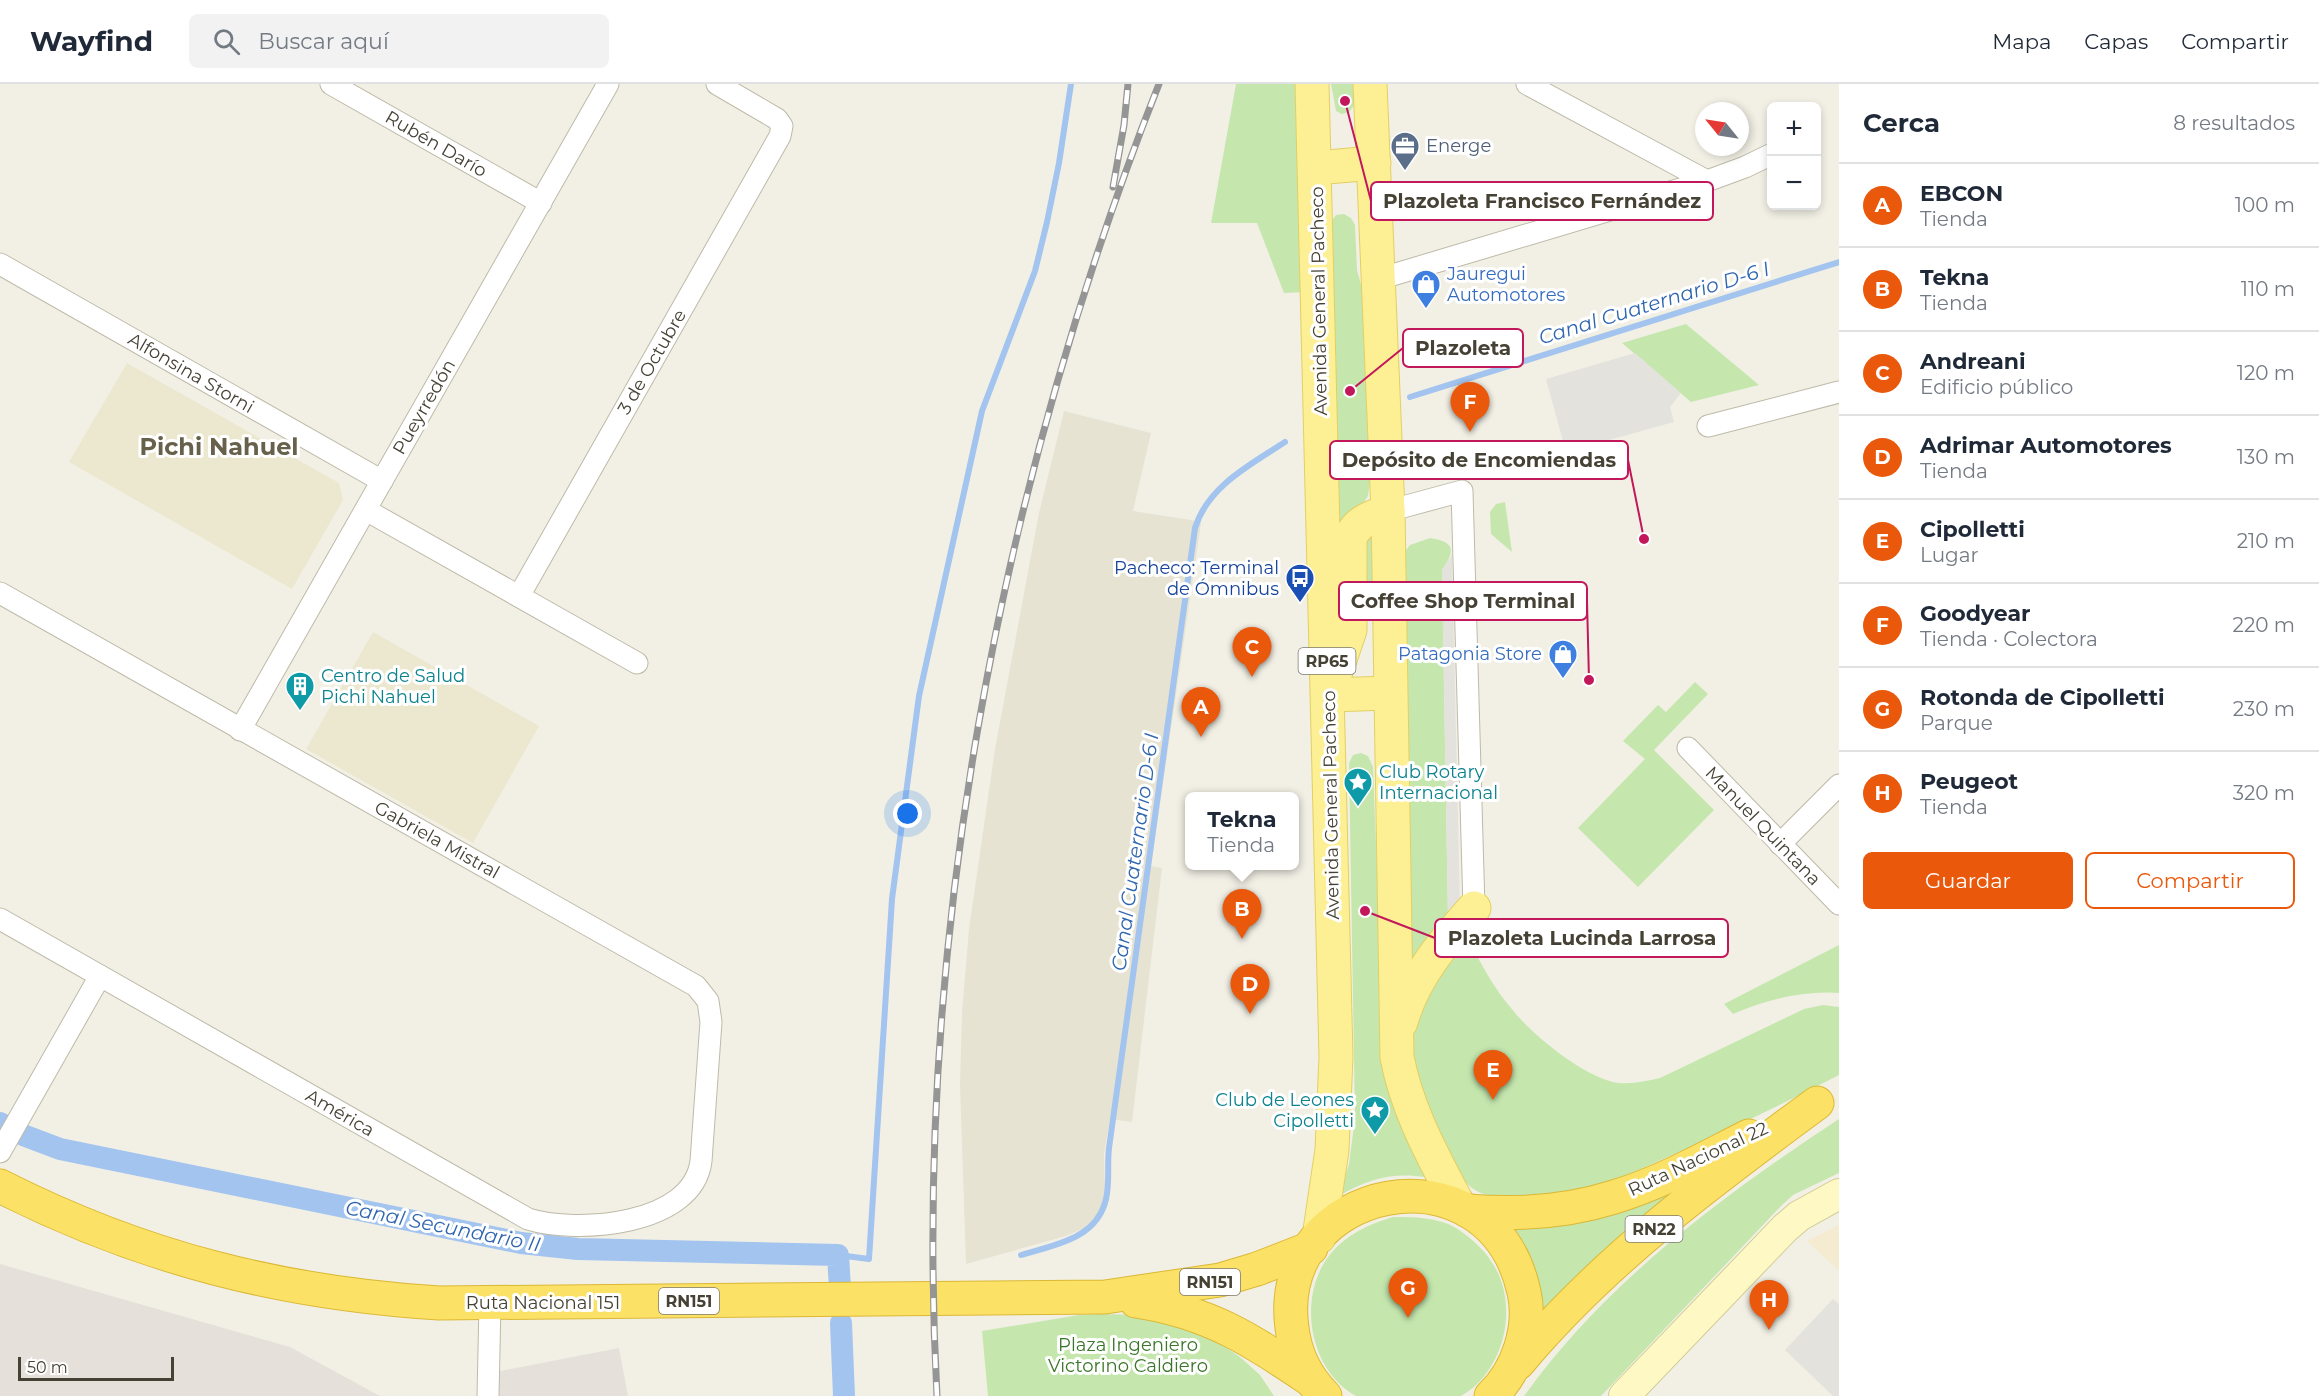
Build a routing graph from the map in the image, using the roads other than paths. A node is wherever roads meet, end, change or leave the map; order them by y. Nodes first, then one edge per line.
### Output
1 (331, 84) edge
2 (608, 84) edge
3 (717, 84) edge
4 (1312, 84) edge
5 (1370, 84) edge
6 (1527, 84) edge
7 (1768, 156) edge
8 (1374, 164) junction
9 (1315, 168) junction
10 (1707, 181) junction
11 (540, 203) junction
12 (0, 264) edge
13 (1379, 279) junction
14 (1839, 392) edge
15 (1708, 426) dead end
16 (382, 481) junction
17 (366, 510) junction
18 (1388, 510) junction
19 (0, 593) edge
20 (519, 596) junction
21 (637, 663) dead end
22 (1390, 693) junction
23 (1328, 695) junction
24 (240, 730) junction
25 (1688, 748) dead end
26 (1839, 785) edge
27 (1780, 844) junction
28 (1839, 904) edge
29 (1474, 908) joint
30 (0, 919) edge
31 (100, 976) junction
32 (1397, 1057) junction
33 (1828, 1097) edge
34 (0, 1152) edge
35 (692, 1185) joint
36 (0, 1186) edge
37 (1839, 1194) edge
38 (1464, 1209) junction
39 (1315, 1242) junction
40 (1105, 1297) junction
41 (490, 1304) junction
42 (1319, 1390) edge
43 (1496, 1390) edge
44 (488, 1396) edge
45 (1624, 1396) edge

1 - 11 street, Rubén Darío
2 - 11 street, Pueyrredón
3 - 20 street, 3 de Octubre
4 - 9 main road, Avenida General Pacheco / RP65
5 - 8 main road
6 - 10 street
7 - 10 street
8 - 9 main road
8 - 13 main road
9 - 23 main road, Avenida General Pacheco / RP65
10 - 13 street
11 - 16 street, Pueyrredón
12 - 16 street, Alfonsina Storni
13 - 18 main road
14 - 15 street
16 - 17 street, Pueyrredón
17 - 20 street
17 - 24 street, Pueyrredón
18 - 22 main road
18 - 23 main road
18 - 29 street
19 - 24 street, Gabriela Mistral
20 - 21 street
22 - 23 main road
22 - 32 main road
23 - 39 main road, Avenida General Pacheco / RP65
24 - 35 street, Gabriela Mistral
25 - 27 street, Manuel Quintana
26 - 27 street
27 - 28 street, Manuel Quintana
29 - 32 main road
30 - 31 street, América
31 - 34 street
31 - 35 street, América
32 - 38 main road
33 - 38 highway, Ruta Nacional 22 / RN22
33 - 43 highway, Ruta Nacional 22 / RN22
36 - 41 highway, Ruta Nacional 151 / RN151
37 - 45 street
38 - 39 highway, RN22
38 - 43 highway, RN22
39 - 40 highway, Ruta Nacional 151 / RN151
39 - 42 highway, RN22
40 - 41 highway, Ruta Nacional 151 / RN151
40 - 42 highway, Ruta Nacional 151 / RN151
41 - 44 street

